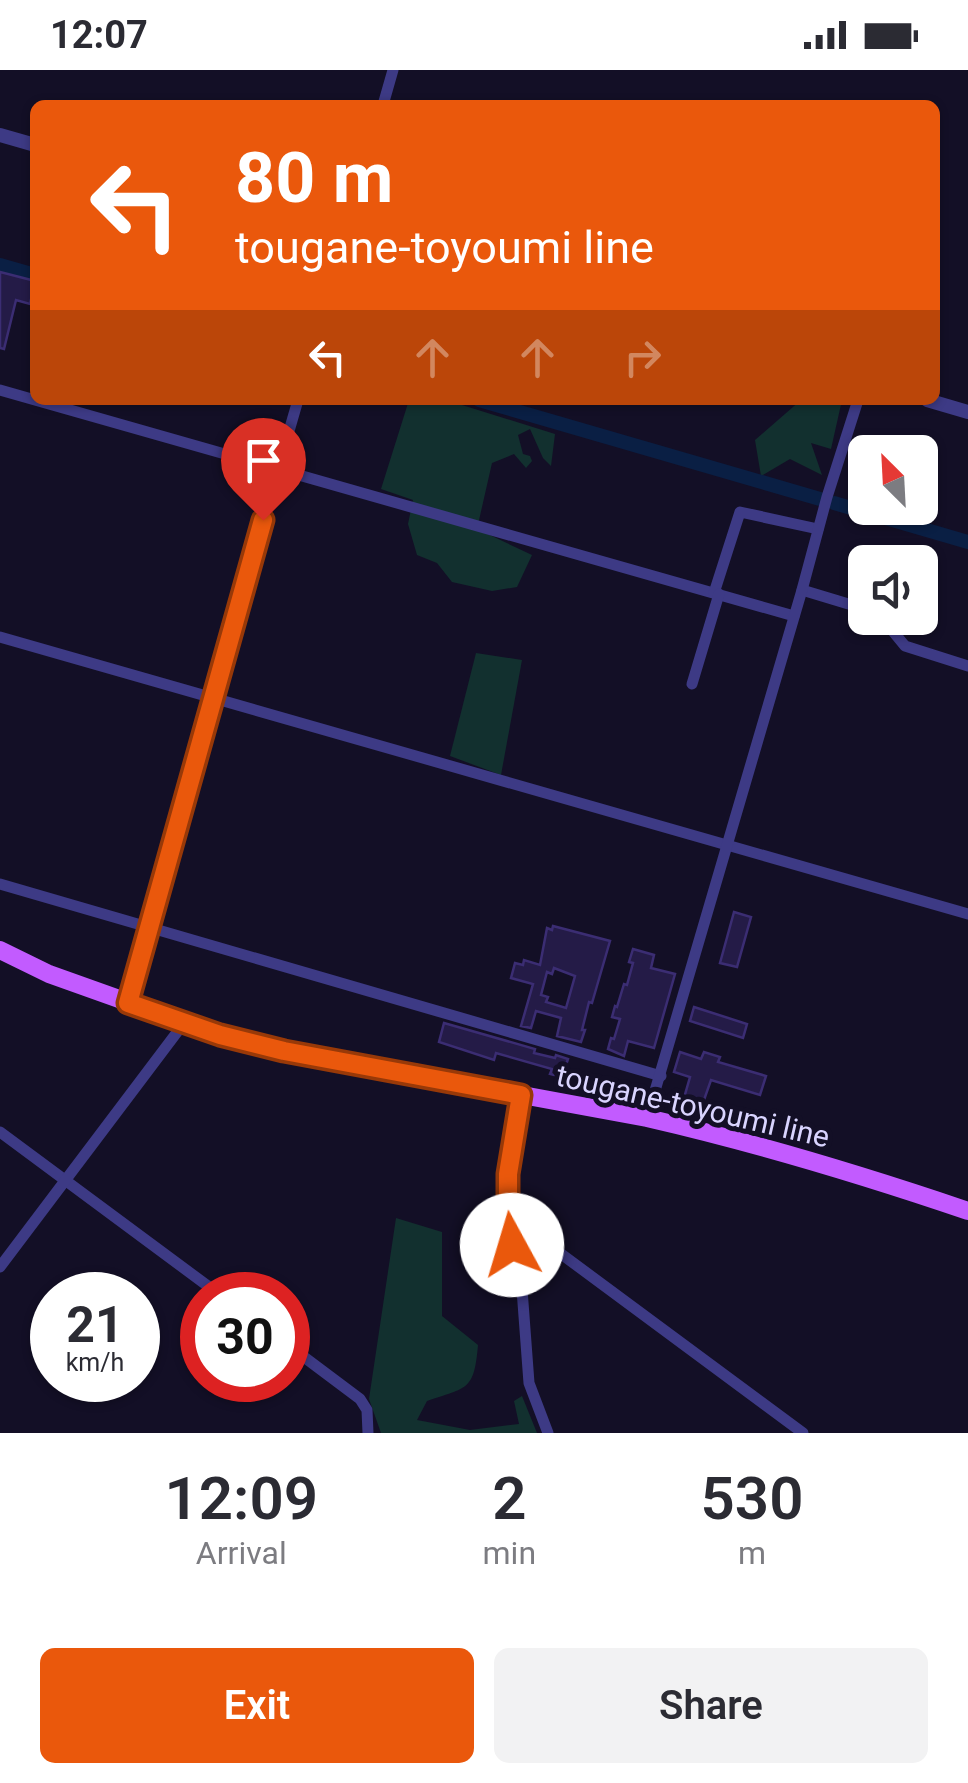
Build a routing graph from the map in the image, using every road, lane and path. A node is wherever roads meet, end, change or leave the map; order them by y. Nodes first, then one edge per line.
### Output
1 (393, 70) edge
2 (384, 100) edge
3 (0, 135) edge
4 (30, 144) edge
5 (0, 390) edge
6 (30, 398) edge
7 (940, 404) edge
8 (53, 405) edge
9 (297, 405) edge
10 (856, 405) edge
11 (968, 412) edge
12 (278, 468) junction
13 (818, 529) junction
14 (802, 590) junction
15 (716, 594) junction
16 (848, 604) edge
17 (794, 616) junction
18 (896, 635) edge
19 (0, 638) edge
20 (968, 666) edge
21 (692, 684) dead end
22 (212, 698) junction
23 (728, 844) junction
24 (0, 884) edge
25 (968, 914) edge
26 (148, 927) junction
27 (0, 950) edge
28 (128, 1003) junction
29 (184, 1023) junction
30 (661, 1076) junction
31 (521, 1095) junction
32 (647, 1118) junction
33 (0, 1132) edge
34 (65, 1180) junction
35 (968, 1212) edge
36 (508, 1218) junction
37 (0, 1267) edge
38 (189, 1272) edge
39 (310, 1362) edge
40 (368, 1433) edge
41 (548, 1433) edge
42 (803, 1433) edge

1 - 2 street
3 - 4 street
5 - 6 street
7 - 11 street
8 - 12 street
9 - 12 street
10 - 13 street
12 - 15 street
12 - 22 street
13 - 14 street
13 - 15 street
14 - 16 street
14 - 17 street
15 - 17 street
15 - 21 street
17 - 23 street
18 - 20 street
19 - 22 street
22 - 23 street
22 - 26 street
23 - 25 street
23 - 30 street
24 - 26 street
26 - 28 street
26 - 30 street
27 - 28 main road, tougane-toyoumi line
28 - 29 main road, tougane-toyoumi line
29 - 31 main road, tougane-toyoumi line
29 - 34 street
30 - 32 street
31 - 32 main road, tougane-toyoumi line
31 - 36 street
32 - 35 main road, tougane-toyoumi line
33 - 34 street
34 - 37 street
34 - 38 street
36 - 41 street
36 - 42 street
39 - 40 street

